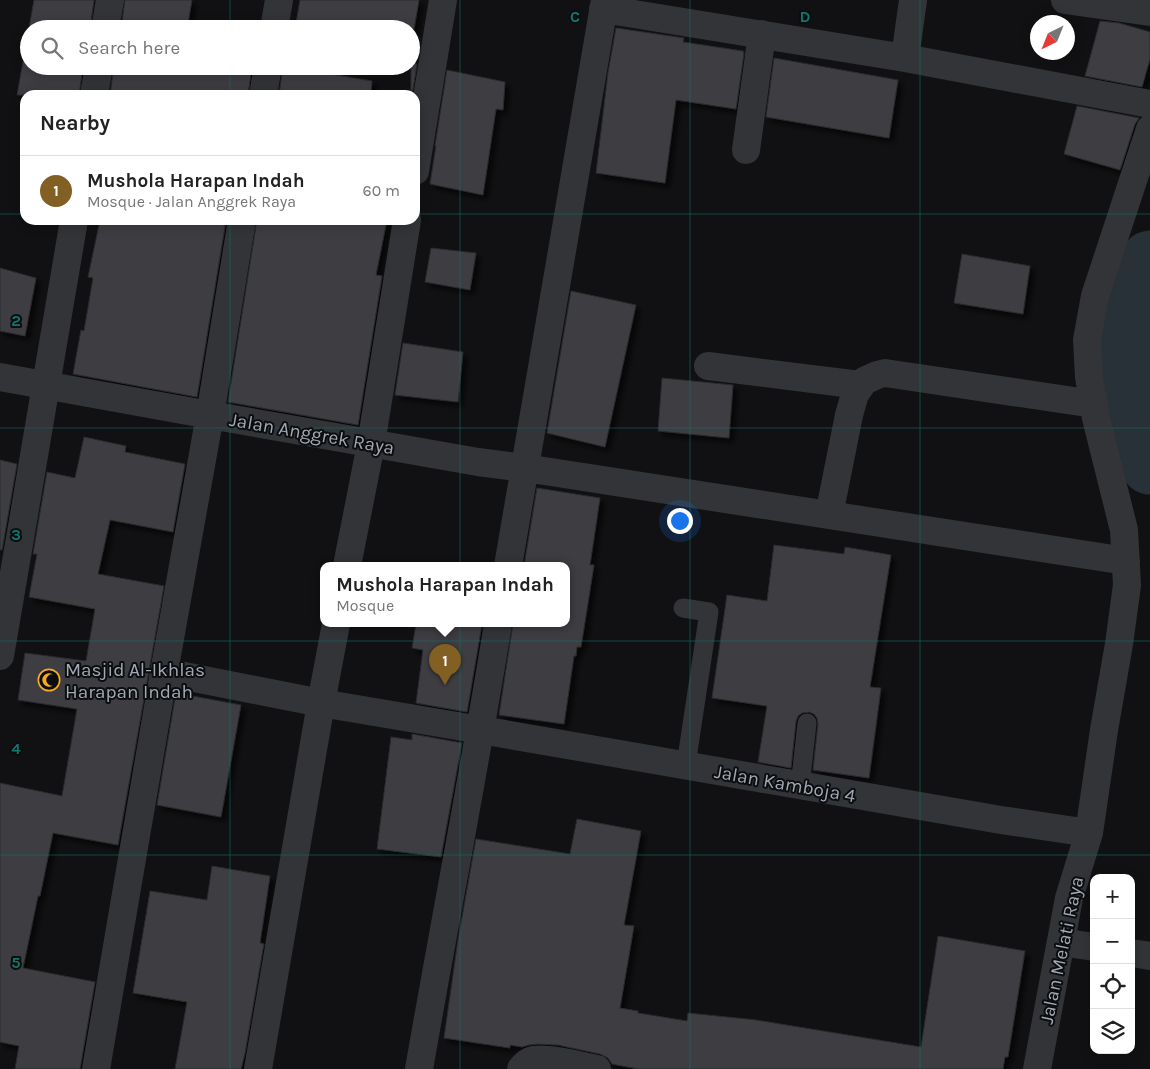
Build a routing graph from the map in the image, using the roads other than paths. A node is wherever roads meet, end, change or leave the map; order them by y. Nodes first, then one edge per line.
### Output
1 (110, 0) edge
2 (279, 0) edge
3 (443, 0) edge
4 (912, 0) edge
5 (1065, 0) edge
6 (604, 4) edge
7 (1150, 12) edge
8 (107, 20) edge
9 (276, 20) edge
10 (762, 34) junction
11 (904, 58) junction
12 (97, 75) edge
13 (266, 75) edge
14 (95, 90) edge
15 (264, 90) edge
16 (1150, 104) edge
17 (1150, 130) edge
18 (420, 141) edge
19 (746, 150) dead end
20 (73, 225) edge
21 (241, 225) edge
22 (406, 225) edge
23 (708, 366) dead end
24 (0, 377) edge
25 (46, 385) junction
26 (860, 385) junction
27 (1094, 404) junction
28 (210, 416) junction
29 (371, 444) junction
30 (526, 468) junction
31 (829, 515) junction
32 (1126, 561) junction
33 (348, 562) edge
34 (509, 562) edge
35 (683, 608) dead end
36 (335, 627) edge
37 (498, 627) edge
38 (0, 656) edge
39 (164, 672) junction
40 (321, 704) junction
41 (807, 724) dead end
42 (481, 730) junction
43 (686, 765) junction
44 (800, 786) junction
45 (1090, 832) junction
46 (1060, 942) junction
47 (1090, 946) edge
48 (1135, 954) edge
49 (1150, 956) edge
50 (96, 1069) edge
51 (258, 1069) edge
52 (419, 1069) edge
53 (521, 1069) edge
54 (597, 1069) edge
55 (1037, 1069) edge

1 - 8 street
2 - 9 street
3 - 18 street
4 - 11 street
5 - 7 street
6 - 10 street
6 - 30 street
10 - 11 street
10 - 19 street
11 - 16 street
12 - 14 street
13 - 15 street
17 - 27 street, Jalan Melati Raya
20 - 25 street
21 - 28 street
22 - 29 street
23 - 26 street
24 - 25 street, Jalan Anggrek Raya
25 - 28 street, Jalan Anggrek Raya
25 - 38 street
26 - 27 street
26 - 31 street
27 - 32 street, Jalan Melati Raya
28 - 29 street, Jalan Anggrek Raya
28 - 39 street
29 - 30 street, Jalan Anggrek Raya
29 - 33 street
30 - 31 street, Jalan Anggrek Raya
30 - 34 street
31 - 32 street, Jalan Anggrek Raya
32 - 45 street, Jalan Melati Raya
35 - 43 lane
36 - 40 street
37 - 42 street
39 - 40 street, Jalan Kamboja 4
39 - 50 street
40 - 42 street, Jalan Kamboja 4
40 - 51 street
41 - 44 lane
42 - 43 street, Jalan Kamboja 4
42 - 52 street
43 - 44 street, Jalan Kamboja 4
44 - 45 street, Jalan Kamboja 4
45 - 46 street, Jalan Melati Raya
46 - 47 street
46 - 55 street, Jalan Melati Raya
48 - 49 street
53 - 54 street

